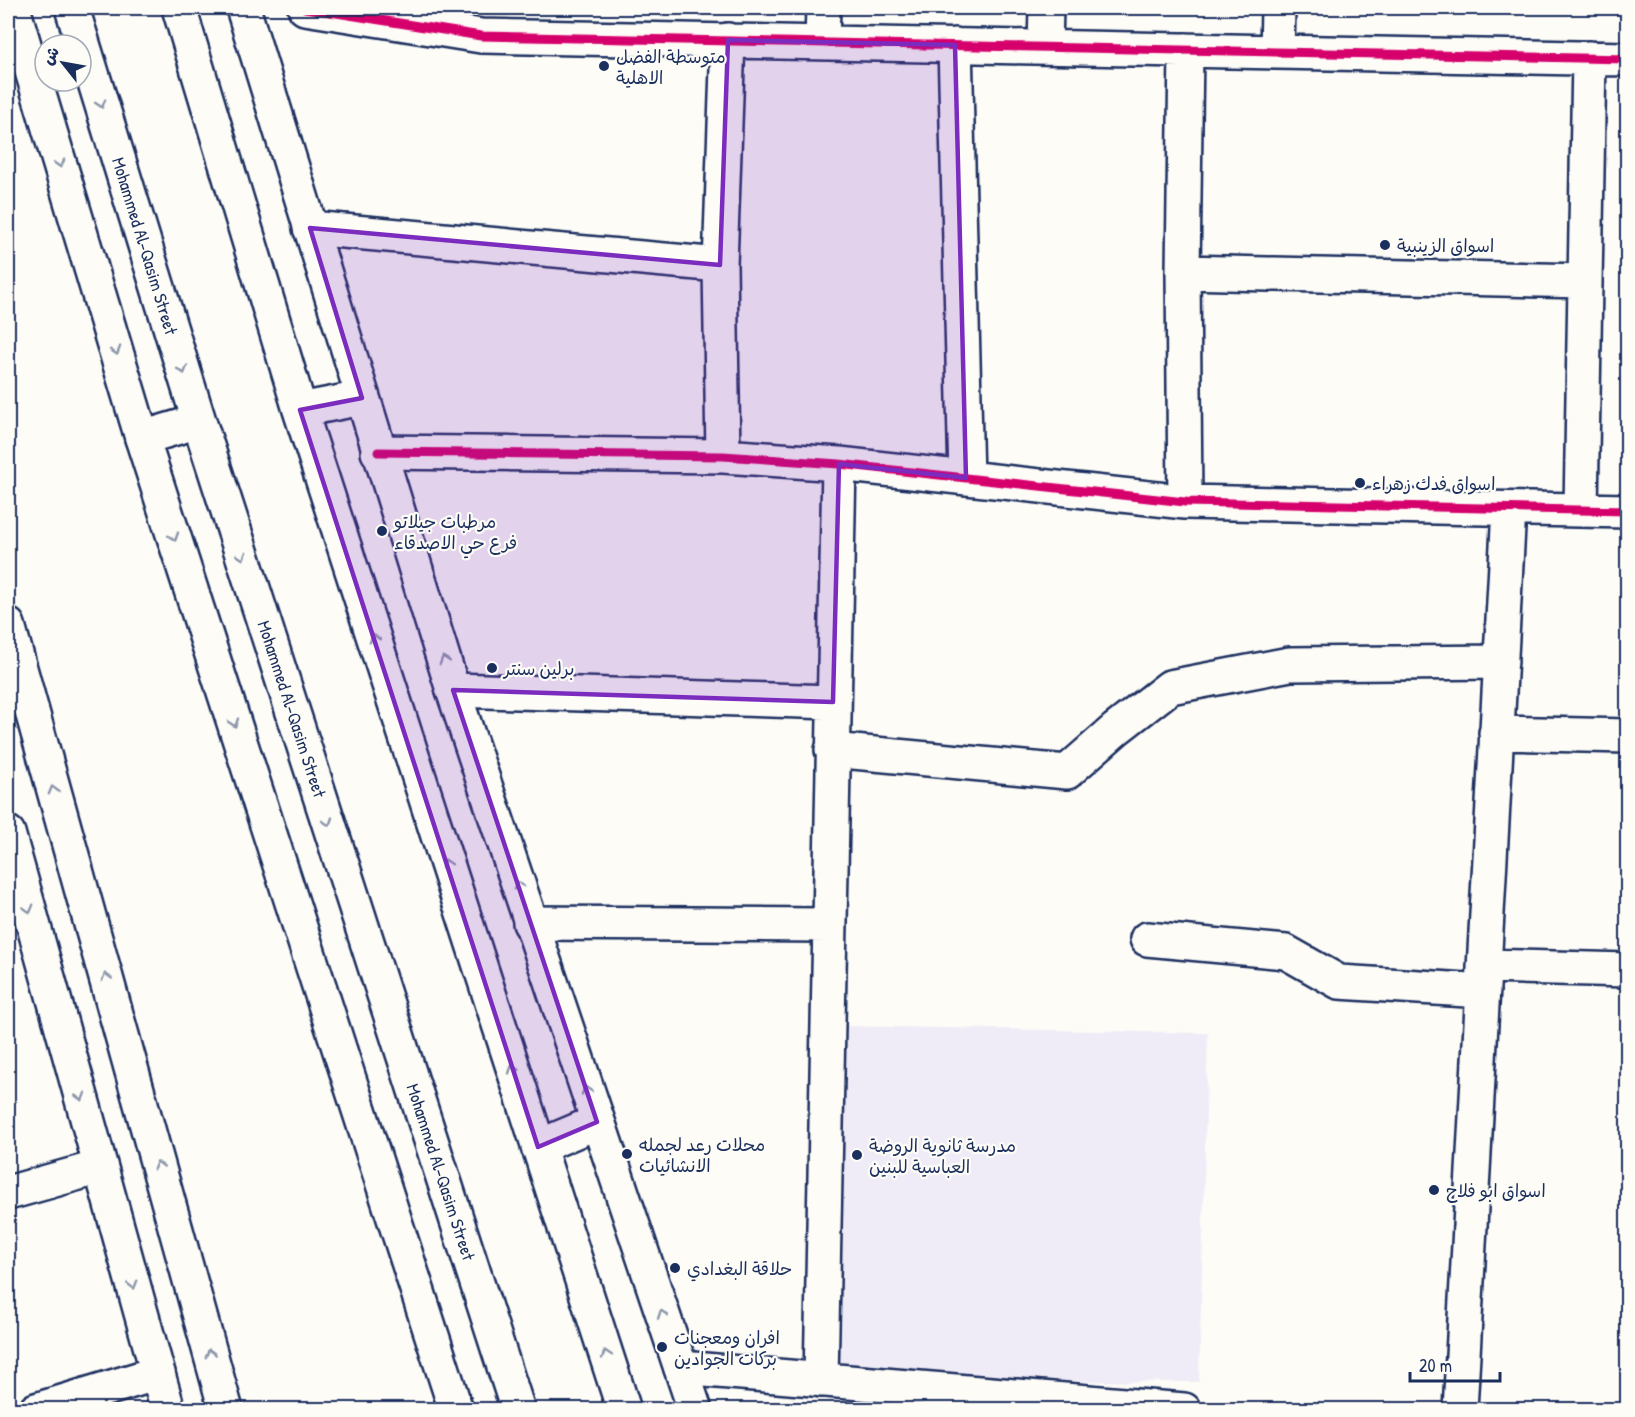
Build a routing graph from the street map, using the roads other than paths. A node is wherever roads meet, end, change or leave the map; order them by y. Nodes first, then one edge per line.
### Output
1 (13, 8) edge
2 (72, 8) edge
3 (179, 8) edge
4 (243, 8) edge
5 (305, 8) edge
6 (823, 8) edge
7 (1046, 8) edge
8 (1278, 8) edge
9 (477, 22) edge
10 (728, 40) junction
11 (822, 42) junction
12 (956, 45) junction
13 (1045, 47) junction
14 (1186, 50) junction
15 (1277, 52) junction
16 (1589, 58) junction
17 (1628, 59) edge
18 (310, 228) junction
19 (720, 265) junction
20 (1183, 272) junction
21 (1585, 281) junction
22 (362, 398) junction
23 (300, 410) junction
24 (199, 421) junction
25 (142, 438) junction
26 (378, 452) junction
27 (723, 456) junction
28 (839, 464) junction
29 (966, 478) junction
30 (1185, 502) junction
31 (1509, 509) junction
32 (1581, 510) junction
33 (1628, 511) edge
34 (8, 625) edge
35 (1500, 662) junction
36 (453, 690) junction
37 (833, 702) junction
38 (1496, 733) junction
39 (1628, 736) edge
40 (832, 750) junction
41 (8, 833) edge
42 (530, 922) junction
43 (828, 925) junction
44 (1147, 939) dead end
45 (1628, 970) edge
46 (1483, 979) junction
47 (597, 1122) junction
48 (538, 1147) junction
49 (100, 1167) junction
50 (8, 1193) edge
51 (681, 1368) junction
52 (158, 1373) junction
53 (821, 1380) junction
54 (36, 1410) edge
55 (168, 1410) edge
56 (226, 1410) edge
57 (456, 1410) edge
58 (518, 1410) edge
59 (624, 1410) edge
60 (695, 1410) edge
61 (1184, 1410) edge
62 (1460, 1410) edge

1 -> 25 street
2 -> 24 street, Mohammed Al-Qasim Street
3 - 23 street
4 - 18 street
5 - 9 street
6 - 11 street
7 - 13 street
8 - 15 street
9 - 10 street
10 - 11 street
10 - 19 street
11 - 12 street
12 - 13 street
12 - 29 street
13 - 14 street
14 - 15 street
14 - 20 street
15 - 16 street
16 - 17 street
16 - 21 street
18 - 19 street
18 - 22 street
19 - 27 street
20 - 21 street
20 - 30 street
21 - 32 street
22 - 23 street
22 - 26 street
48 -> 23 street
24 - 25 street
24 -> 58 street, Mohammed Al-Qasim Street
25 -> 57 street
26 - 27 street
36 -> 26 street
27 - 28 street
28 - 29 street
28 - 37 street
29 - 30 street
30 - 31 street
31 - 32 street
31 - 35 street
32 - 33 street
56 -> 34 street
35 - 38 street
35 - 40 street
36 - 37 street
42 -> 36 street
37 - 40 street
38 - 39 street
38 - 46 street
40 - 43 street
41 -> 49 street
42 - 43 street
47 -> 42 street
43 - 53 street
44 - 46 street
45 - 46 street
46 - 62 street
47 - 48 street
51 -> 47 street
59 -> 48 street
49 - 50 street
49 -> 52 street
51 - 53 street
51 - 60 street
52 - 54 street
52 - 55 street
53 - 61 street

